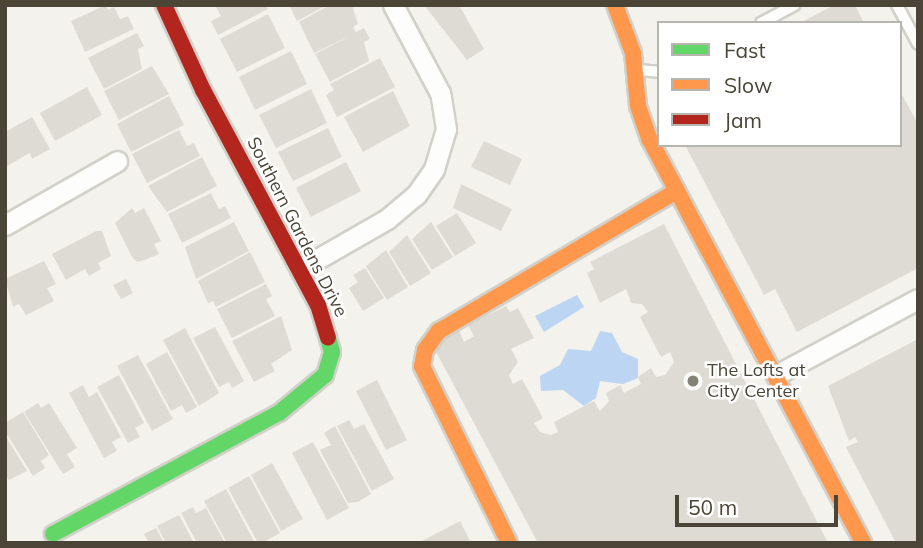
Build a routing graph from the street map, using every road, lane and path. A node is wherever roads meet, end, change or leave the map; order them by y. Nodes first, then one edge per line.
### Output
1 (164, 5) edge
2 (393, 5) edge
3 (615, 5) edge
4 (795, 5) edge
5 (897, 5) edge
6 (765, 21) edge
7 (918, 44) edge
8 (634, 69) junction
9 (657, 72) edge
10 (117, 162) dead end
11 (677, 191) junction
12 (5, 225) edge
13 (300, 269) junction
14 (918, 299) edge
15 (776, 375) junction
16 (53, 534) dead end
17 (509, 543) edge
18 (863, 543) edge

1 - 13 street, Southern Gardens Drive
2 - 13 street
3 - 8 street
4 - 6 lane
5 - 7 lane
8 - 9 lane
8 - 11 street
10 - 12 street
11 - 15 street
11 - 17 street
13 - 16 street, Southern Gardens Drive
14 - 15 street
15 - 18 street

